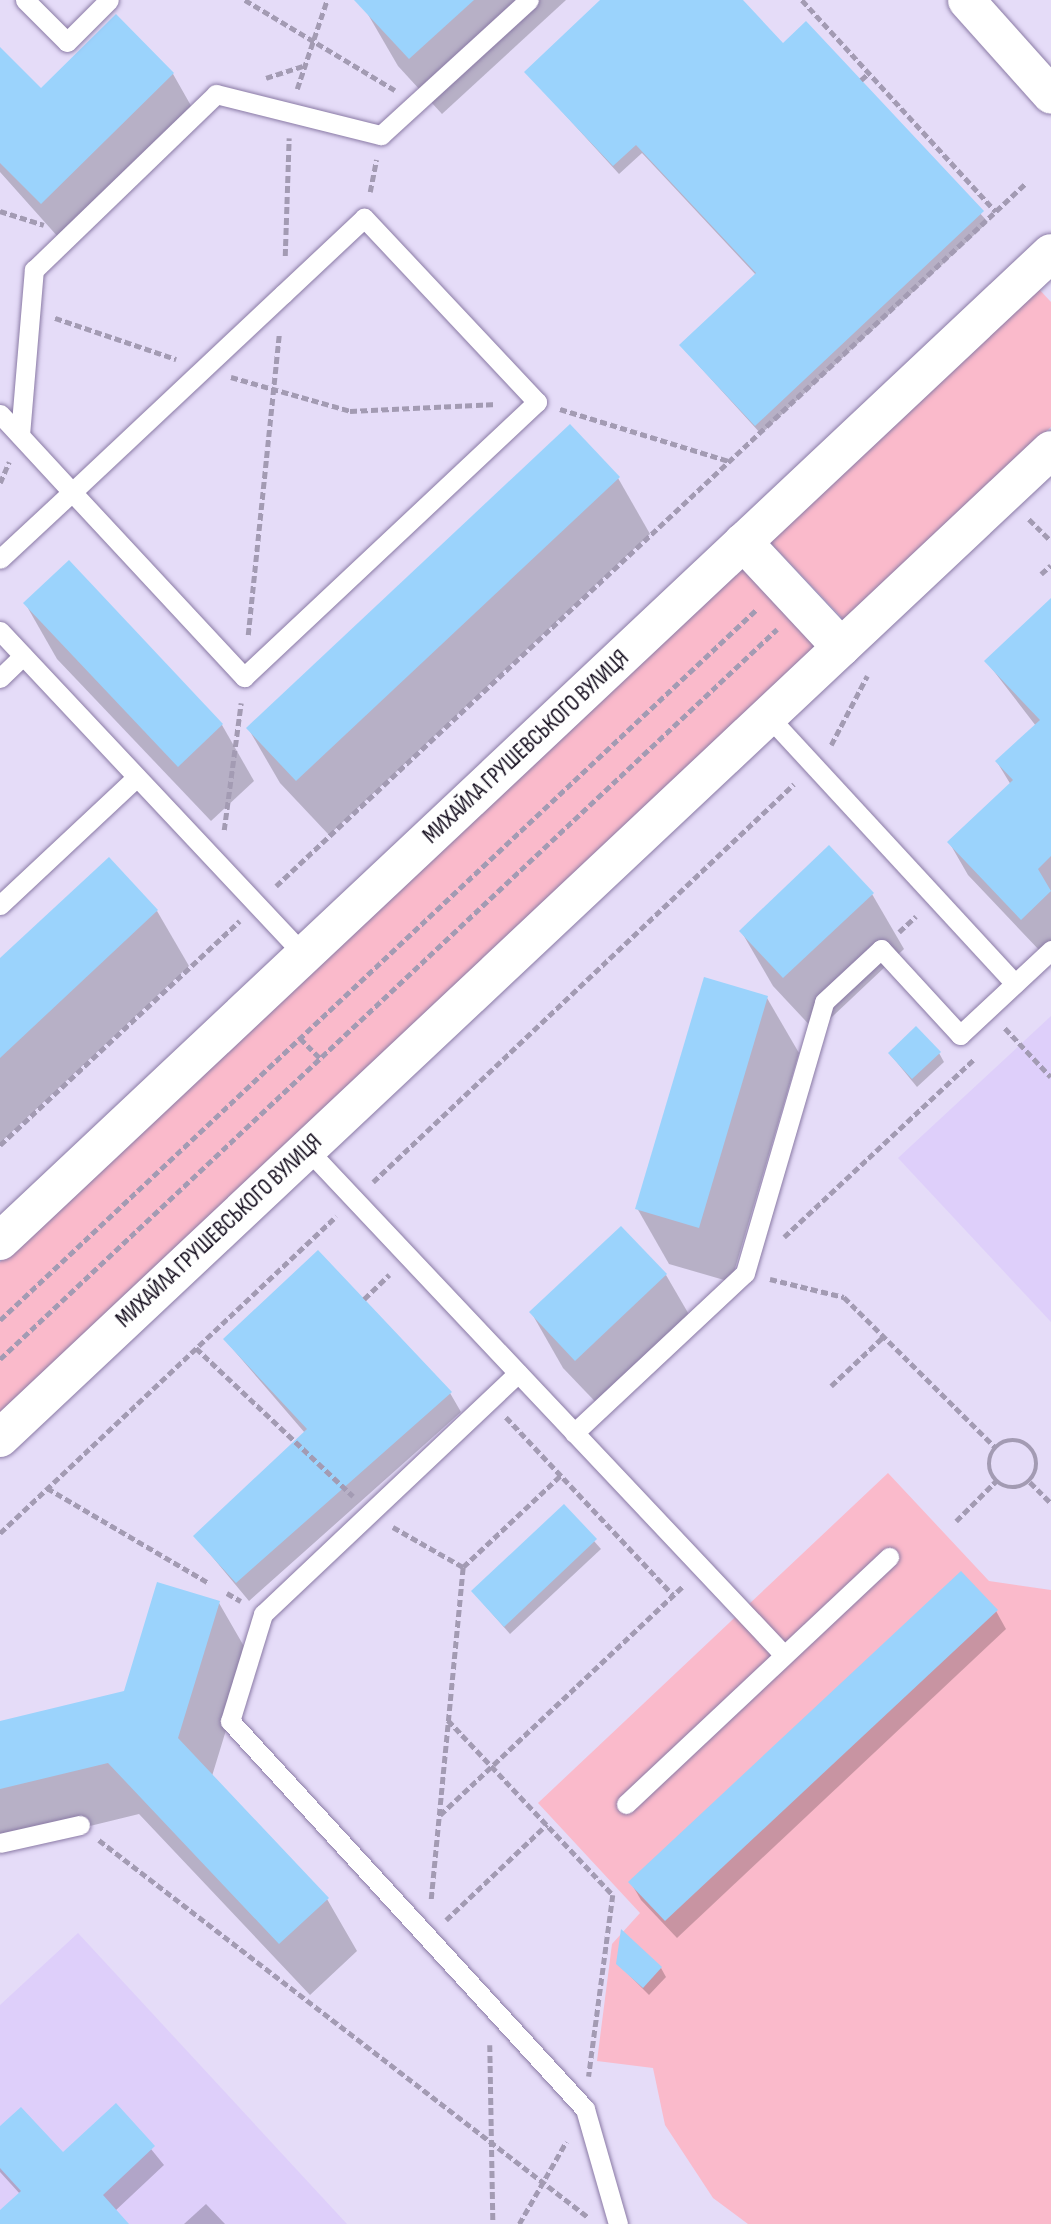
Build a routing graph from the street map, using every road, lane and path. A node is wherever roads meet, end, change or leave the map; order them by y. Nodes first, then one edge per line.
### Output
1 (25, 0) edge
2 (109, 0) edge
3 (245, 0) edge
4 (327, 0) edge
5 (528, 0) edge
6 (802, 0) edge
7 (966, 0) edge
8 (313, 41) junction
9 (869, 73) junction
10 (861, 80) dead end
11 (1051, 95) edge
12 (416, 103) junction
13 (290, 112) junction
14 (381, 135) junction
15 (1026, 183) dead end
16 (977, 191) junction
17 (971, 196) dead end
18 (0, 211) edge
19 (996, 212) junction
20 (364, 218) junction
21 (72, 234) junction
22 (1051, 253) edge
23 (283, 294) junction
24 (30, 310) junction
25 (204, 368) junction
26 (274, 391) junction
27 (537, 402) junction
28 (0, 414) edge
29 (20, 435) junction
30 (1051, 450) edge
31 (730, 462) junction
32 (72, 492) junction
33 (1035, 509) dead end
34 (1026, 516) junction
35 (1016, 526) dead end
36 (1051, 541) edge
37 (743, 542) junction
38 (0, 559) edge
39 (1051, 565) edge
40 (1041, 574) dead end
41 (792, 595) junction
42 (0, 631) edge
43 (841, 647) junction
44 (23, 656) junction
45 (871, 670) dead end
46 (244, 677) junction
47 (0, 678) edge
48 (768, 716) junction
49 (814, 766) junction
50 (137, 777) junction
51 (220, 865) junction
52 (0, 905) edge
53 (256, 905) junction
54 (1051, 950) edge
55 (304, 955) junction
56 (1015, 984) junction
57 (987, 1009) junction
58 (1006, 1029) junction
59 (300, 1038) junction
60 (996, 1039) dead end
61 (986, 1048) dead end
62 (320, 1058) junction
63 (1051, 1077) edge
64 (0, 1145) edge
65 (307, 1149) junction
66 (354, 1199) junction
67 (0, 1241) edge
68 (408, 1257) junction
69 (745, 1273) junction
70 (364, 1299) dead end
71 (0, 1320) edge
72 (884, 1336) junction
73 (196, 1348) junction
74 (0, 1359) edge
75 (518, 1373) junction
76 (831, 1386) dead end
77 (490, 1400) junction
78 (574, 1433) junction
79 (0, 1438) edge
80 (995, 1447) junction
81 (561, 1475) junction
82 (996, 1481) junction
83 (1030, 1482) junction
84 (47, 1488) junction
85 (1051, 1503) edge
86 (369, 1514) junction
87 (957, 1521) dead end
88 (0, 1533) edge
89 (889, 1557) dead end
90 (463, 1567) junction
91 (702, 1568) junction
92 (209, 1583) dead end
93 (673, 1595) junction
94 (784, 1656) junction
95 (448, 1720) junction
96 (492, 1766) junction
97 (626, 1804) dead end
98 (439, 1815) junction
99 (547, 1824) junction
100 (80, 1825) joint
101 (0, 1843) edge
102 (427, 1937) junction
103 (490, 2006) junction
104 (585, 2109) junction
105 (492, 2143) junction
106 (543, 2182) junction
107 (494, 2224) edge
108 (519, 2224) edge
109 (597, 2224) edge
110 (618, 2224) edge

1 - 2 lane
3 - 8 path
4 - 8 path
5 - 12 lane
6 - 9 path
7 - 11 street
8 - 12 path
8 - 13 path
9 - 10 path
9 - 16 path
12 - 14 lane
13 - 14 lane
13 - 21 lane
13 - 23 path
14 - 20 path
15 - 19 path
16 - 17 path
16 - 19 path
18 - 21 path
19 - 31 path
20 - 23 lane
20 - 27 lane
21 - 24 lane
22 - 37 street, МИХАЙЛА ГРУШЕВСЬКОГО ВУЛИЦЯ
23 - 25 lane
23 - 26 path
24 - 25 path
24 - 29 lane
25 - 26 path
25 - 32 lane
26 - 27 path
26 - 46 path
27 - 31 path
27 - 46 lane
28 - 29 lane
29 - 32 lane
30 - 43 street, МИХАЙЛА ГРУШЕВСЬКОГО ВУЛИЦЯ
31 - 53 path
32 - 38 lane
32 - 46 lane
33 - 34 path
34 - 35 path
34 - 36 path
37 - 41 street
37 - 55 street, МИХАЙЛА ГРУШЕВСЬКОГО ВУЛИЦЯ
39 - 40 path
41 - 43 street
41 - 59 path
41 - 62 path
42 - 44 lane
43 - 48 street, МИХАЙЛА ГРУШЕВСЬКОГО ВУЛИЦЯ
44 - 47 lane
44 - 50 lane
45 - 49 path
46 - 51 path
48 - 49 lane
48 - 65 street, МИХАЙЛА ГРУШЕВСЬКОГО ВУЛИЦЯ
49 - 56 lane
49 - 66 path
50 - 51 lane
50 - 52 lane
51 - 53 lane
53 - 55 lane
53 - 64 path
54 - 56 lane
55 - 67 street, МИХАЙЛА ГРУШЕВСЬКОГО ВУЛИЦЯ
56 - 57 lane
57 - 58 path
57 - 69 lane
58 - 60 path
58 - 63 path
59 - 62 path
59 - 71 path
61 - 69 path
62 - 74 path
65 - 66 lane
65 - 79 street, МИХАЙЛА ГРУШЕВСЬКОГО ВУЛИЦЯ
66 - 68 lane
66 - 73 path
68 - 70 path
68 - 75 lane
69 - 72 path
69 - 78 lane
72 - 76 path
72 - 80 path
73 - 84 path
73 - 86 path
75 - 77 lane
75 - 78 lane
77 - 81 path
77 - 86 lane
78 - 91 lane
80 - 82 path
80 - 83 path
81 - 90 path
81 - 93 path
82 - 83 path
82 - 87 path
83 - 85 path
84 - 88 path
84 - 92 path
86 - 90 path
86 - 102 lane
89 - 94 lane
90 - 95 path
91 - 93 path
91 - 94 lane
93 - 96 path
94 - 97 lane
95 - 96 path
95 - 98 path
96 - 98 path
96 - 99 path
98 - 102 path
99 - 102 path
99 - 104 path
100 - 101 lane
100 - 105 path
102 - 103 lane
103 - 104 lane
103 - 105 path
104 - 106 path
104 - 110 lane
105 - 106 path
105 - 107 path
106 - 108 path
106 - 109 path

